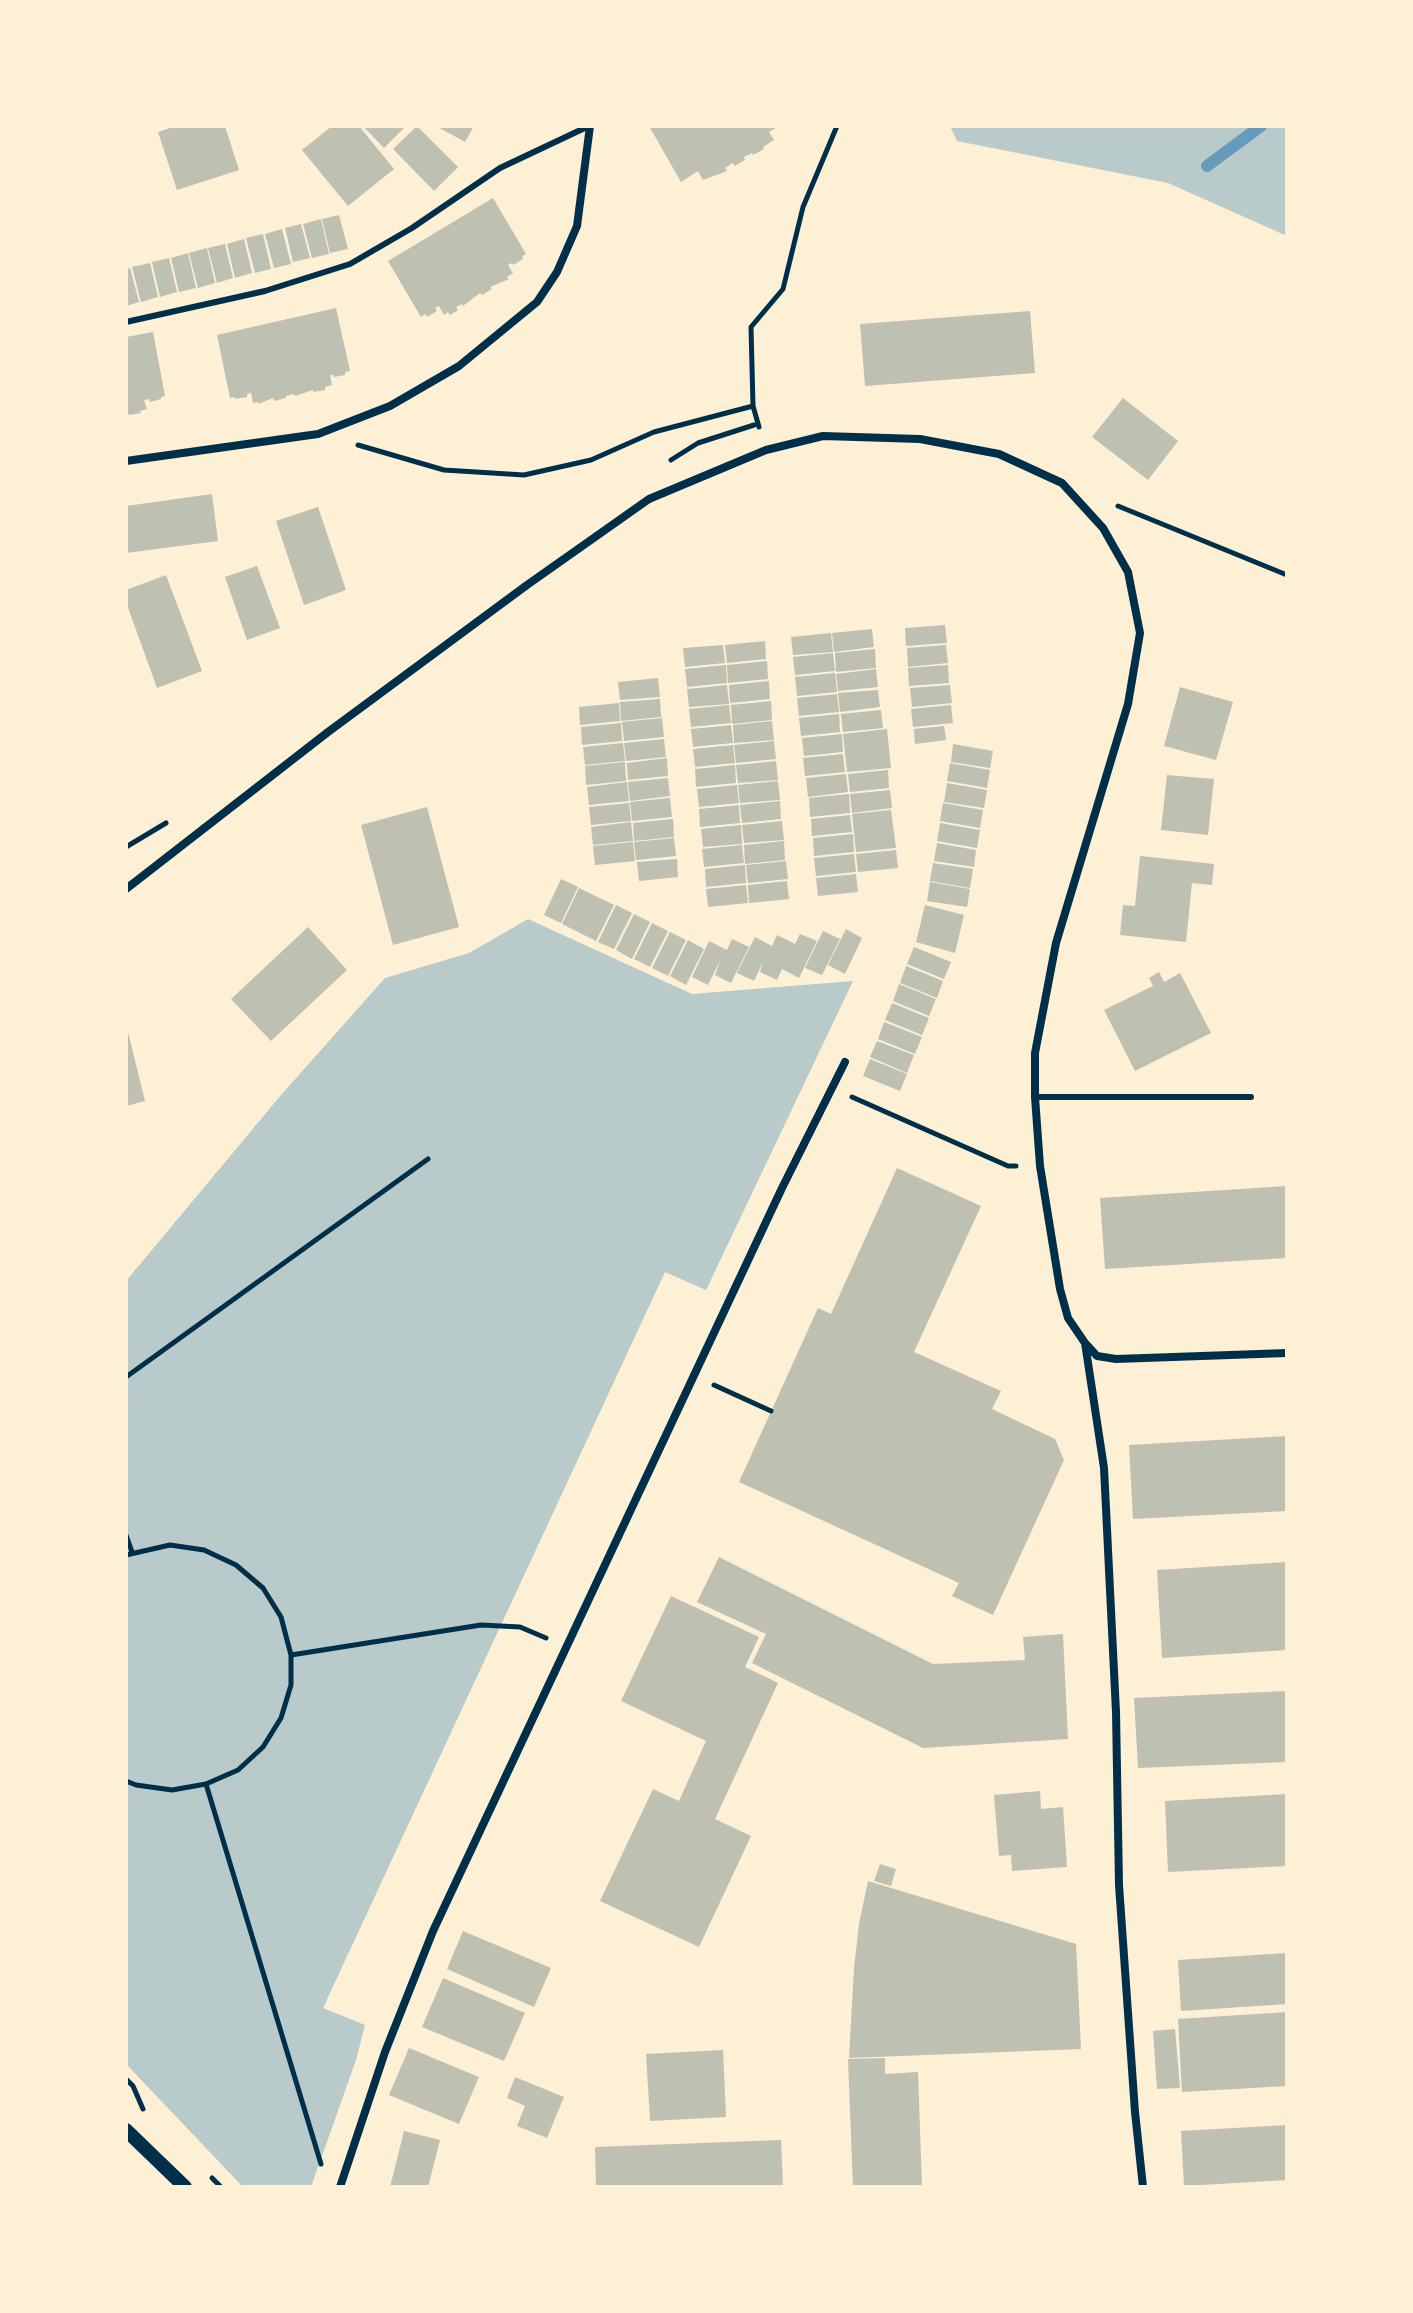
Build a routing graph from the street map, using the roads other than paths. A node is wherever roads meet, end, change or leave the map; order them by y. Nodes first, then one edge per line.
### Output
1 (589, 126) edge
2 (126, 322) edge
3 (126, 461) edge
4 (126, 889) edge
5 (845, 1062) dead end
6 (1035, 1097) junction
7 (1251, 1097) dead end
8 (1085, 1343) junction
9 (1287, 1353) edge
10 (126, 2130) edge
11 (185, 2187) edge
12 (340, 2187) edge
13 (1143, 2187) edge

1 - 2 lane
1 - 3 street
4 - 6 street
5 - 12 street
6 - 7 lane
6 - 8 street
8 - 9 street
8 - 13 street
10 - 11 street

